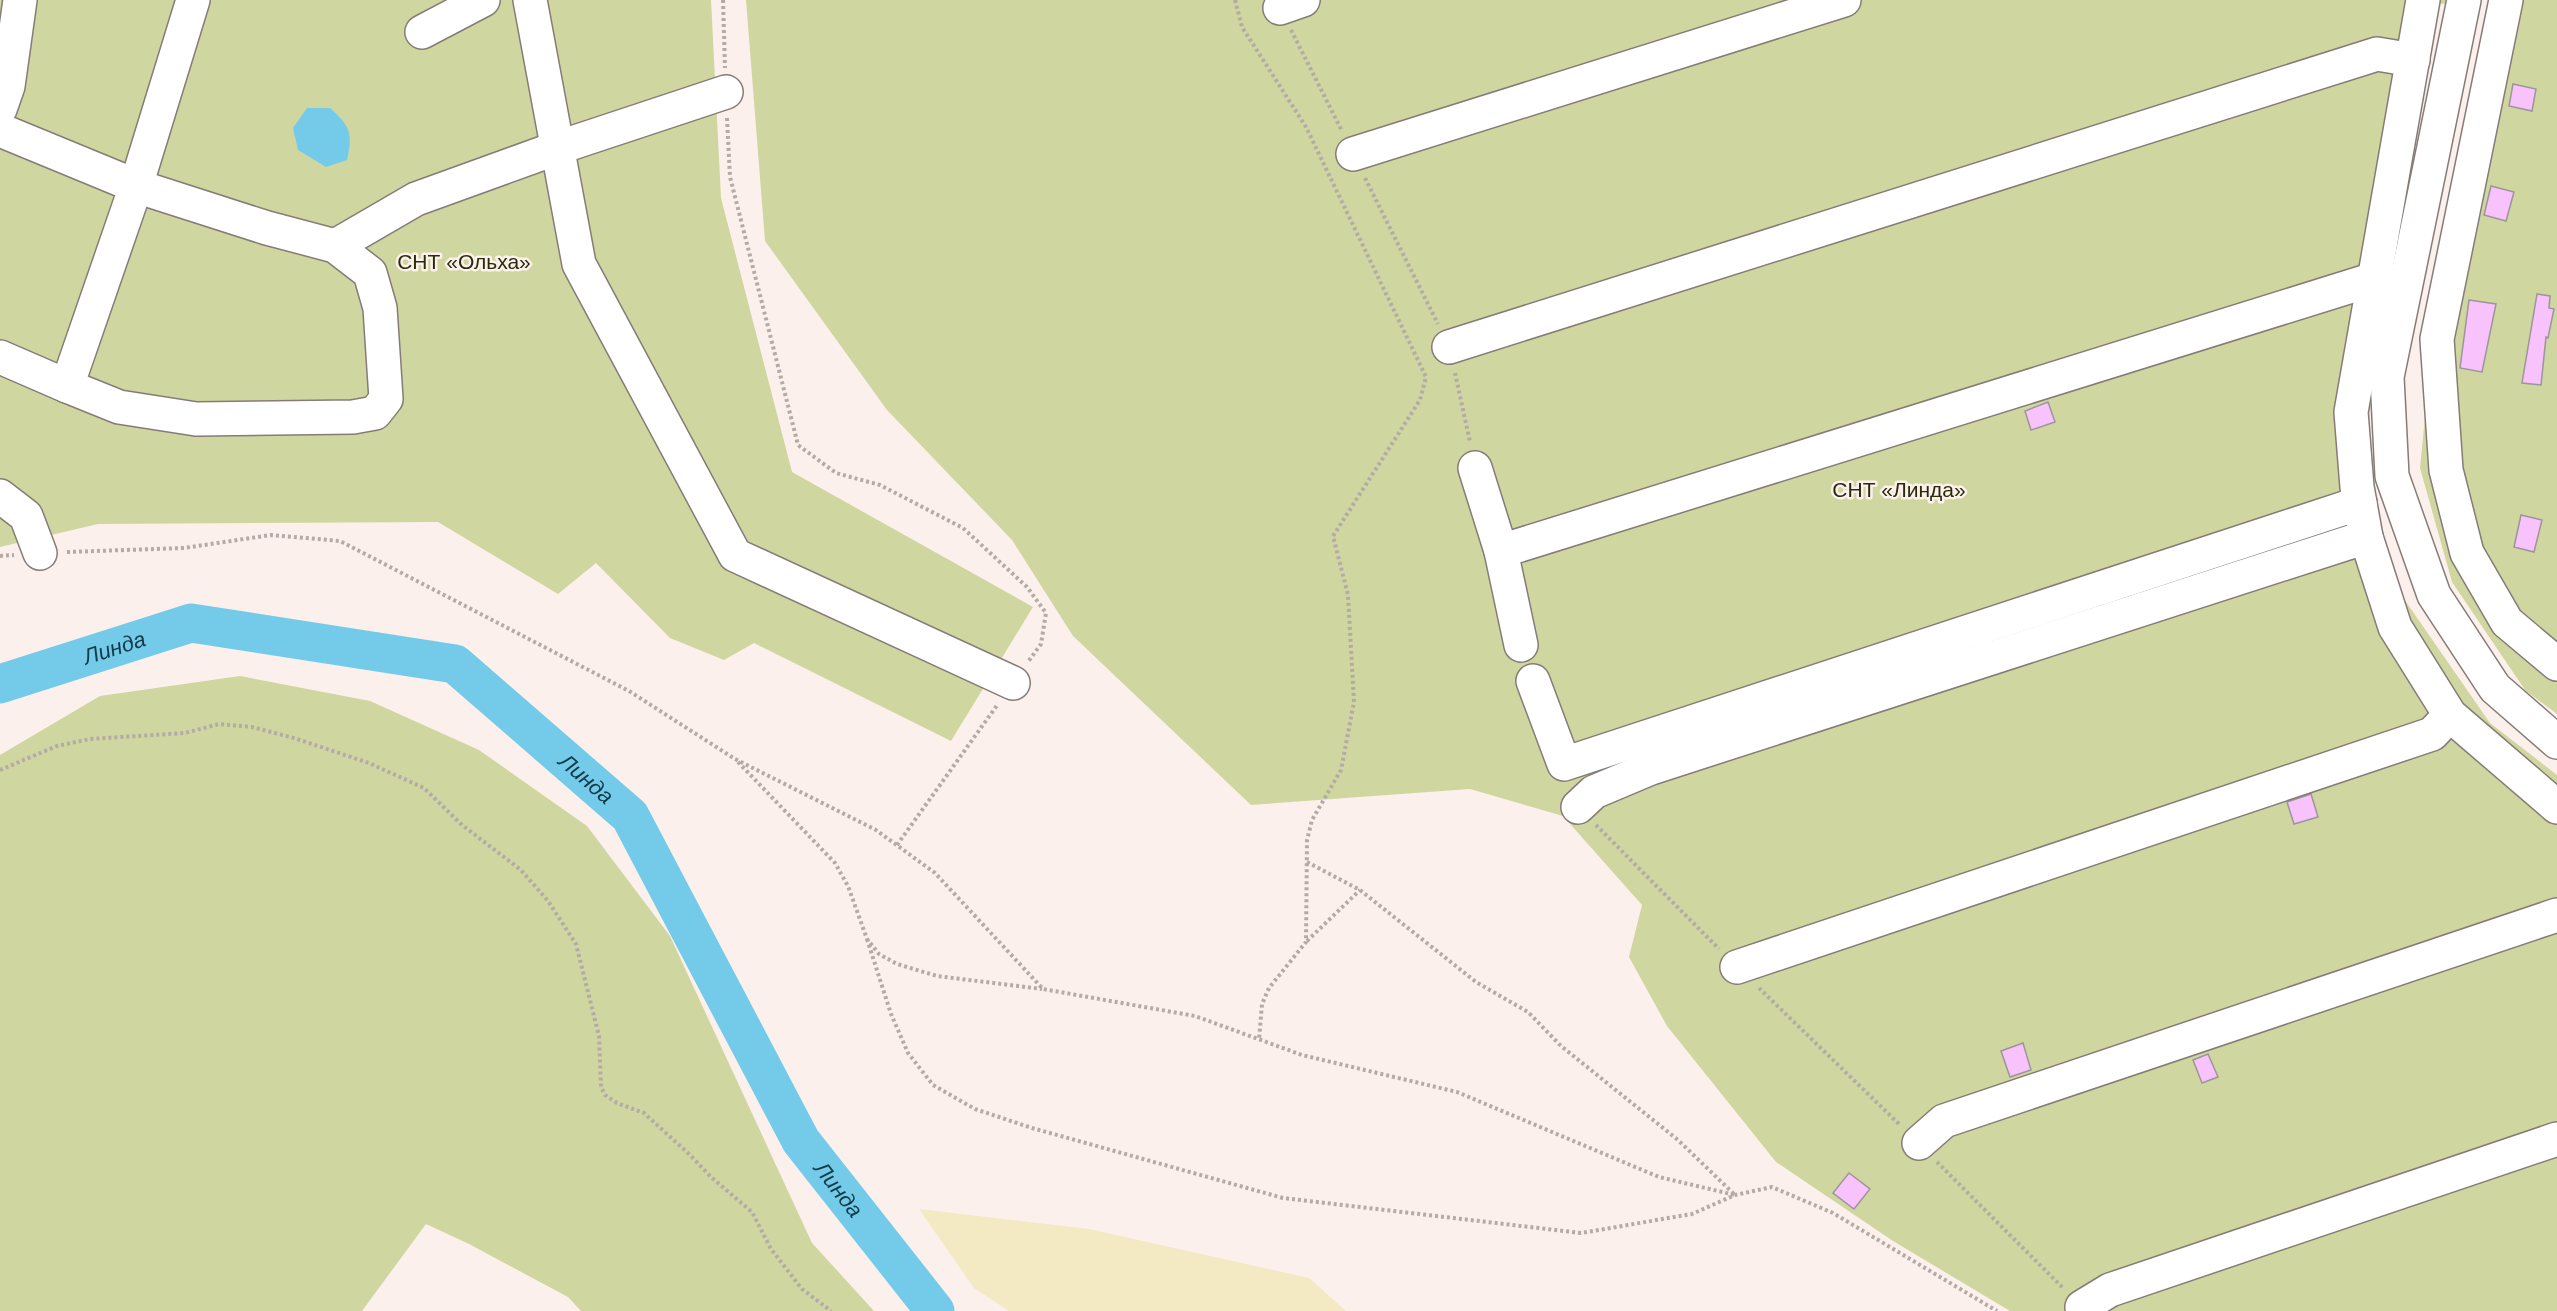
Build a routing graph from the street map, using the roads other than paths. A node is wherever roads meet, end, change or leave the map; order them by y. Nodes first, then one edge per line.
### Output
1 (20, 0) edge
2 (193, 0) edge
3 (483, 0) edge
4 (530, 0) edge
5 (1844, 0) edge
6 (2423, 0) edge
7 (2464, 0) edge
8 (2506, 0) edge
9 (422, 32) dead end
10 (2413, 60) junction
11 (726, 92) road end
12 (0, 109) edge
13 (0, 130) edge
14 (557, 148) junction
15 (1353, 154) road end
16 (136, 186) junction
17 (335, 246) junction
18 (2374, 279) junction
19 (1449, 347) road end
20 (0, 357) edge
21 (67, 386) junction
22 (1475, 468) road end
23 (0, 496) edge
24 (2360, 503) junction
25 (2366, 537) junction
26 (1501, 551) junction
27 (40, 553) road end
28 (1521, 645) dead end
29 (2557, 664) edge
30 (1533, 681) dead end
31 (1012, 684) road end
32 (2450, 715) junction
33 (2557, 741) edge
34 (1578, 807) road end
35 (2557, 807) edge
36 (2557, 915) edge
37 (1737, 967) road end
38 (2557, 1139) edge
39 (1919, 1143) road end
40 (2082, 1307) road end

1 - 12 street
2 - 16 street
3 - 9 street
4 - 14 street
5 - 15 street
6 - 10 street
7 - 33 street
8 - 29 street
10 - 18 street
10 - 19 street
11 - 14 street
13 - 16 street
14 - 17 street
14 - 31 street
16 - 17 street
16 - 21 street
17 - 21 street
18 - 24 street
18 - 26 street
20 - 21 street
22 - 26 street
23 - 27 street
24 - 25 street
24 - 30 street
25 - 32 street
25 - 34 street
26 - 28 street
32 - 35 street
32 - 37 street
36 - 39 street
38 - 40 street

